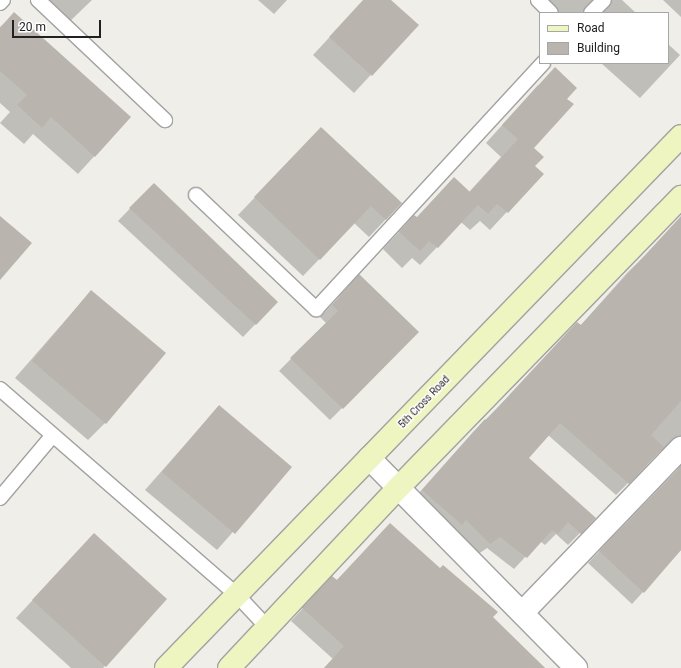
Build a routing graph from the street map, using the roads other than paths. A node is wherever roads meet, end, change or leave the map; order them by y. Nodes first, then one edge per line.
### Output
1 (3, 0) edge
2 (38, 0) edge
3 (538, 0) edge
4 (604, 0) edge
5 (0, 3) edge
6 (550, 12) edge
7 (592, 12) edge
8 (543, 64) edge
9 (166, 120) dead end
10 (681, 136) edge
11 (196, 195) dead end
12 (681, 197) edge
13 (0, 389) edge
14 (53, 435) junction
15 (681, 448) edge
16 (369, 458) junction
17 (399, 487) junction
18 (0, 498) edge
19 (237, 595) junction
20 (523, 612) junction
21 (267, 627) junction
22 (166, 668) edge
23 (229, 668) edge
24 (576, 668) edge

1 - 5 lane
2 - 9 lane
3 - 6 lane
4 - 7 lane
8 - 11 lane
10 - 16 street, 5th Cross Road
12 - 17 street
13 - 14 lane
14 - 18 lane
14 - 19 lane
15 - 20 street
16 - 17 street
16 - 19 street, 5th Cross Road
17 - 20 street
17 - 21 street
19 - 21 lane
19 - 22 street, 5th Cross Road
20 - 24 street
21 - 23 street

